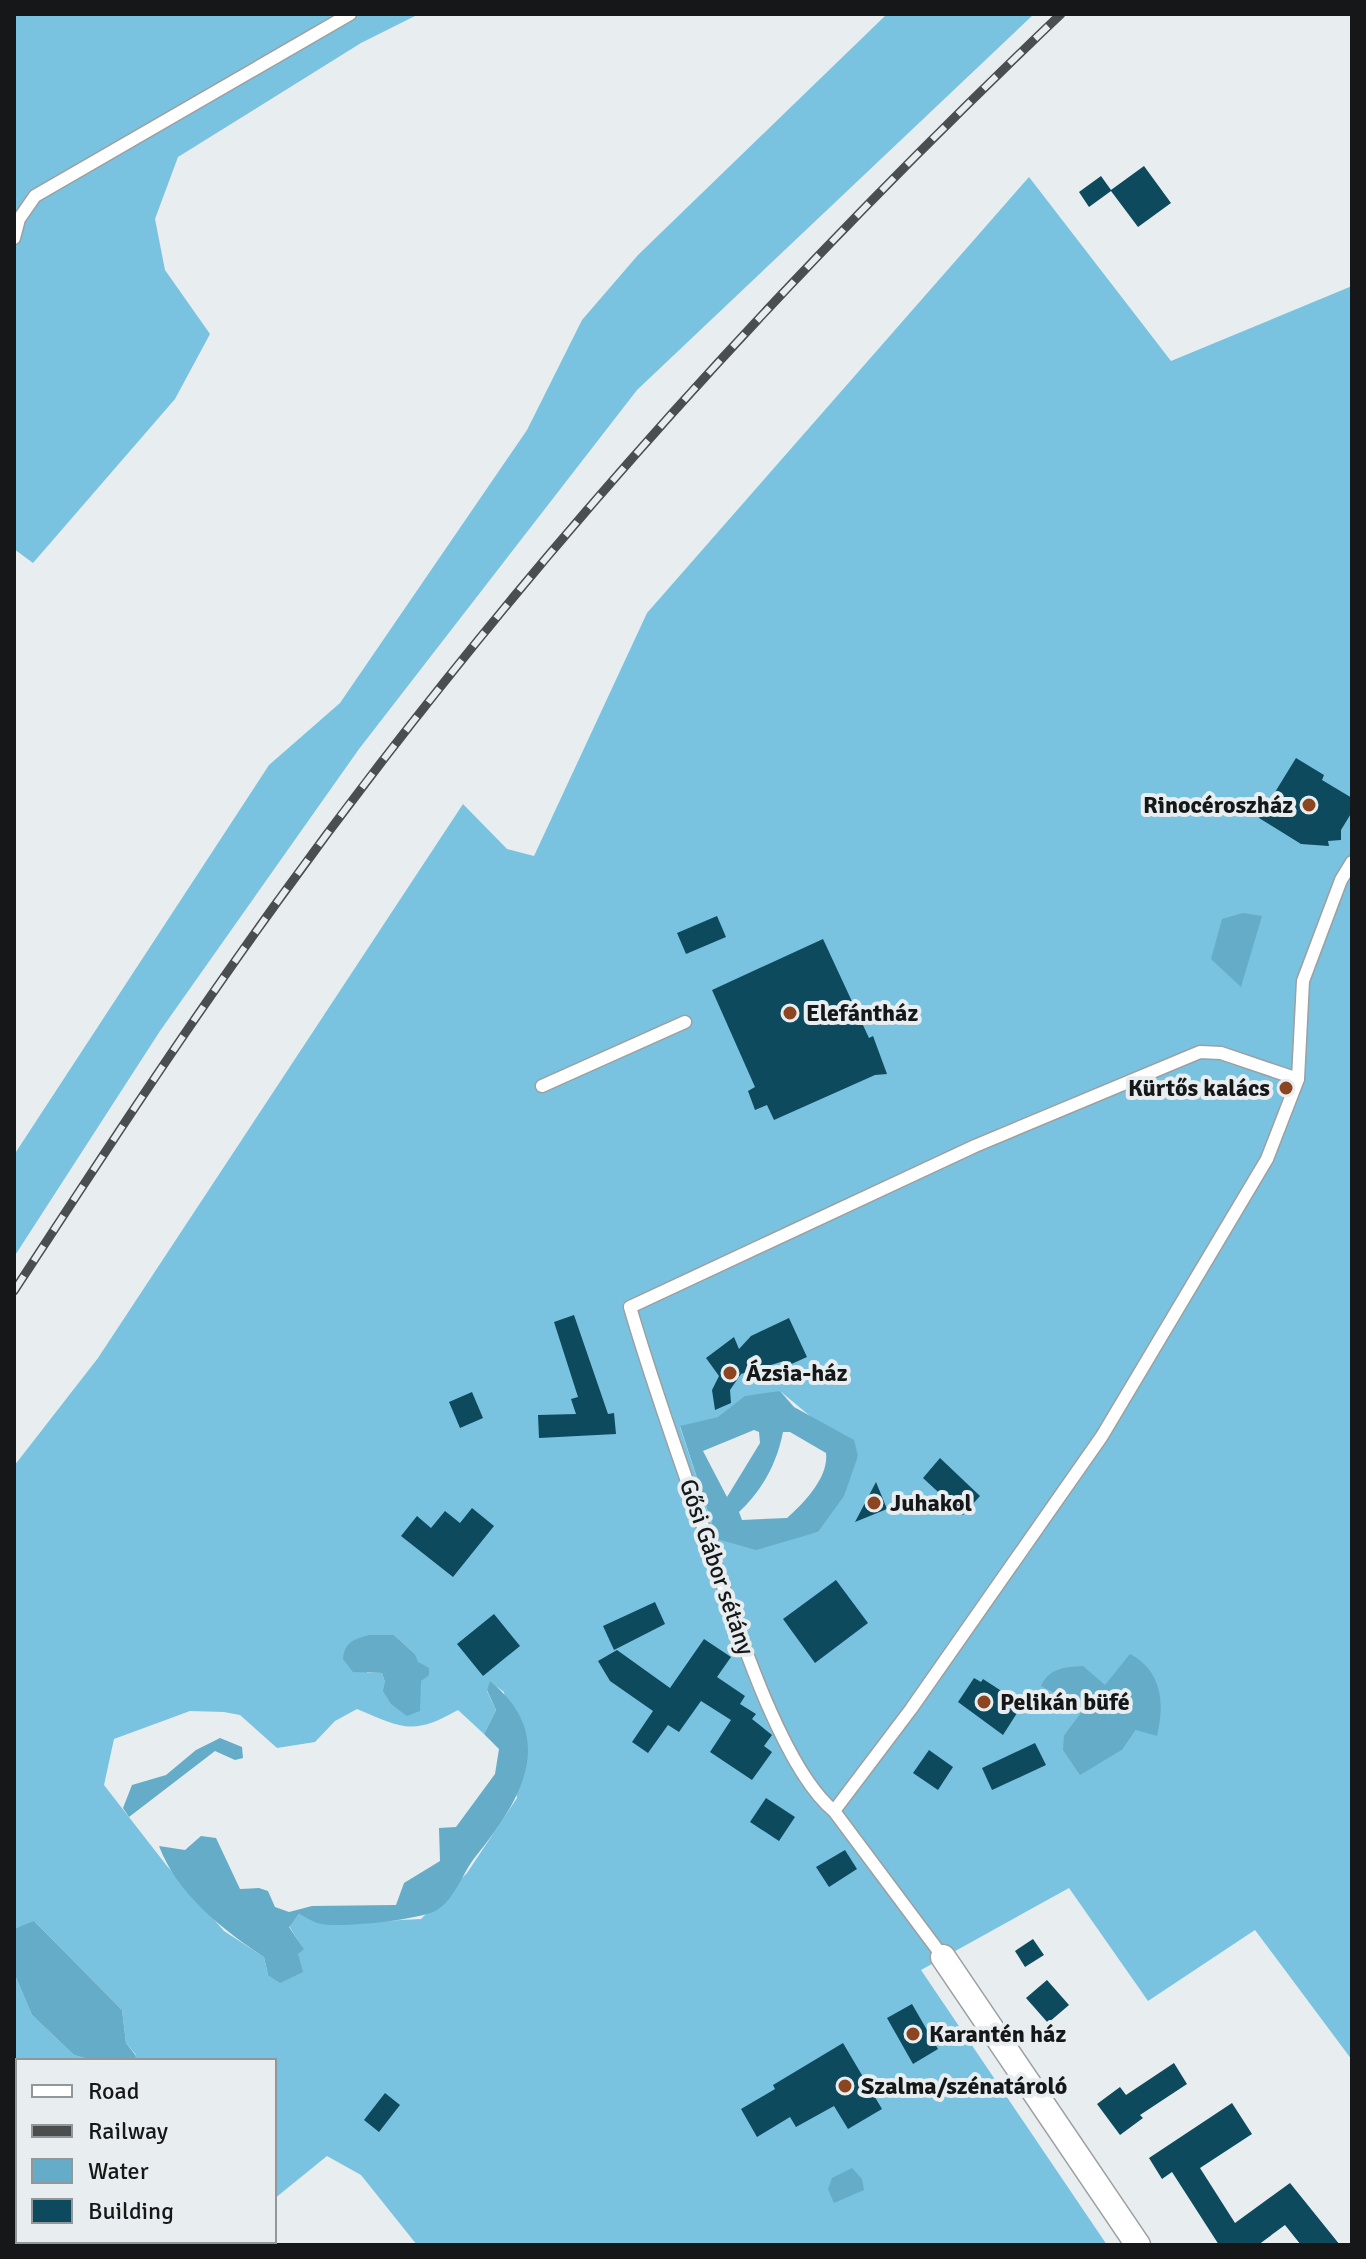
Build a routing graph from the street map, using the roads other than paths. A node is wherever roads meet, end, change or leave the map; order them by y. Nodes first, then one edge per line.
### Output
1 (350, 14) edge
2 (14, 238) edge
3 (1352, 862) edge
4 (685, 1022) dead end
5 (1298, 1079) junction
6 (542, 1086) dead end
7 (834, 1811) junction
8 (943, 1957) joint
9 (1138, 2245) edge

1 - 2 lane
3 - 5 lane
4 - 6 lane
5 - 7 lane
5 - 7 lane, Gősi Gábor sétány
7 - 8 lane, Gősi Gábor sétány
8 - 9 street

